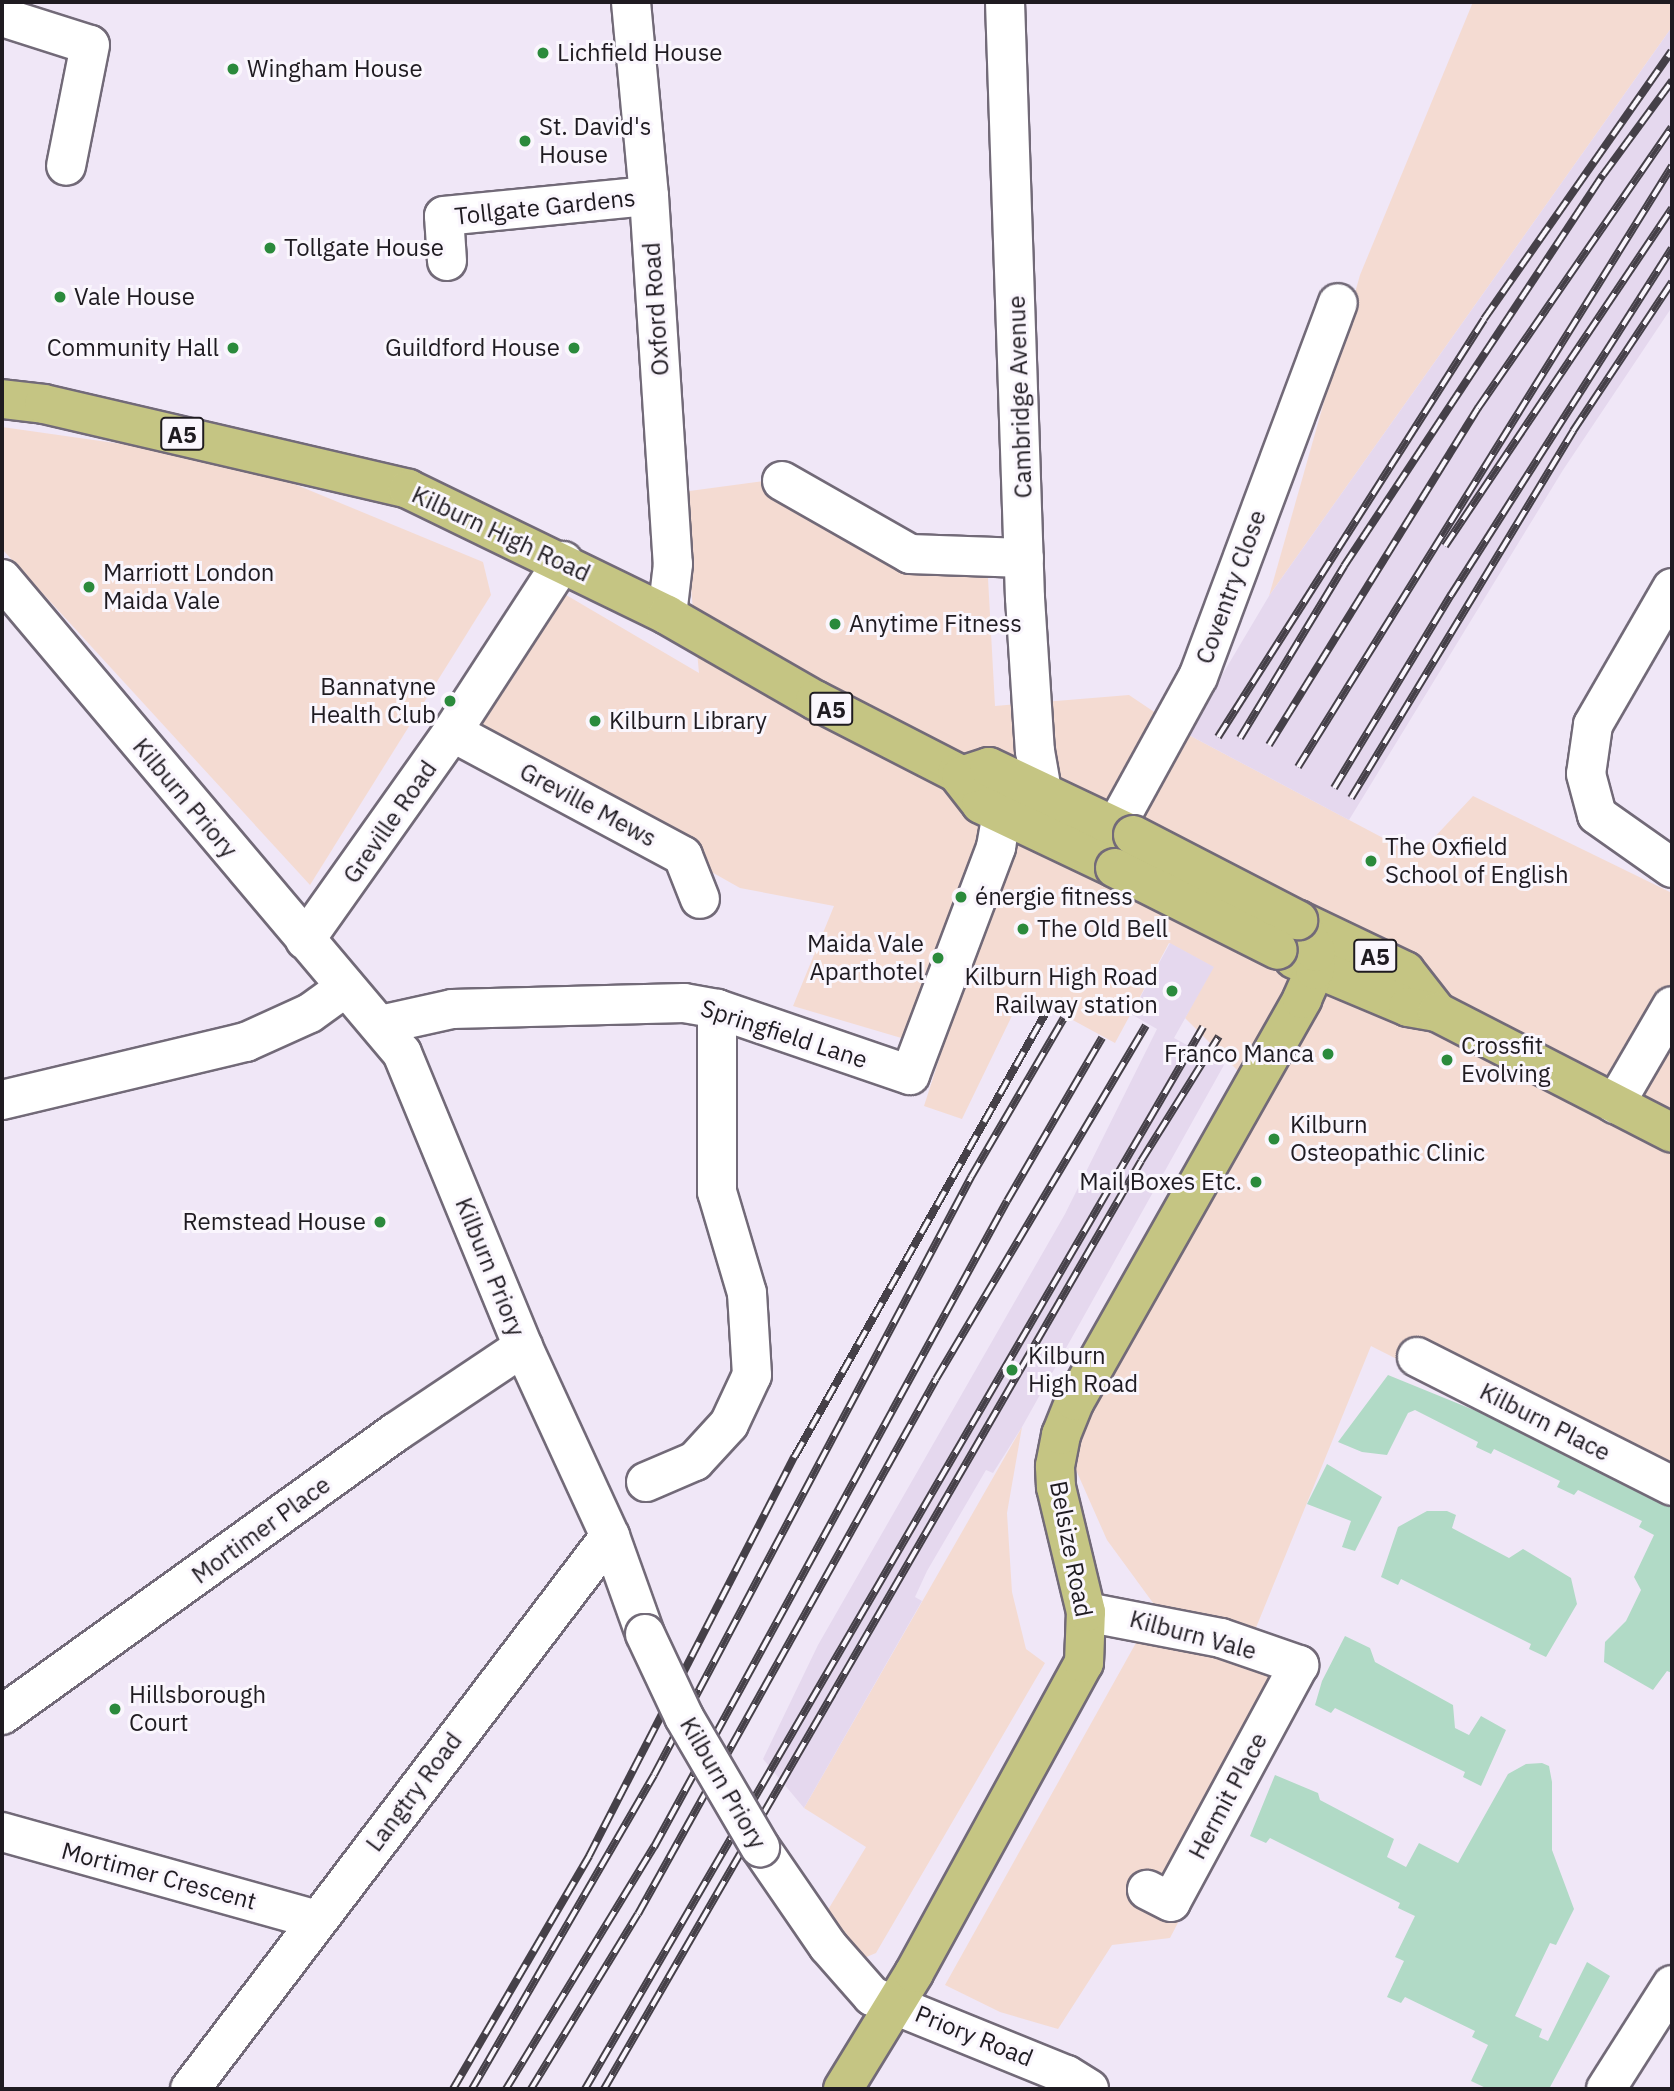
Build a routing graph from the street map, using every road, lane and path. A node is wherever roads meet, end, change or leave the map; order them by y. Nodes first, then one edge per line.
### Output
1 (631, 2) edge
2 (1005, 2) edge
3 (2, 16) edge
4 (66, 166) dead end
5 (649, 196) junction
6 (447, 261) dead end
7 (1338, 303) dead end
8 (2, 399) edge
9 (782, 481) dead end
10 (1024, 558) junction
11 (563, 561) junction
12 (2, 579) edge
13 (1672, 588) edge
14 (667, 615) junction
15 (452, 732) junction
16 (961, 776) junction
17 (1042, 791) junction
18 (1002, 814) junction
19 (1106, 846) junction
20 (1672, 869) edge
21 (701, 899) dead end
22 (1288, 935) junction
23 (305, 940) junction
24 (1315, 970) junction
25 (346, 987) junction
26 (1672, 1006) edge
27 (718, 1009) junction
28 (1437, 1012) junction
29 (380, 1025) junction
30 (2, 1100) edge
31 (1615, 1104) junction
32 (1672, 1133) edge
33 (523, 1347) junction
34 (1417, 1357) dead end
35 (646, 1482) dead end
36 (1672, 1486) edge
37 (610, 1536) junction
38 (1086, 1612) junction
39 (1298, 1665) joint
40 (2, 1715) edge
41 (2, 1832) edge
42 (1147, 1890) dead end
43 (317, 1920) junction
44 (1672, 1985) edge
45 (895, 2005) junction
46 (190, 2089) edge
47 (843, 2089) edge
48 (1089, 2089) edge
49 (1606, 2089) edge

1 - 5 street, Oxford Road
2 - 10 street, Cambridge Avenue
3 - 4 street
5 - 6 street, Tollgate Gardens
5 - 14 street, Oxford Road
7 - 19 street, Coventry Close
8 - 11 main road, Kilburn High Road / A5
9 - 10 street
10 - 17 street, Cambridge Avenue
11 - 14 main road, Kilburn High Road / A5
11 - 15 street, Greville Road
12 - 23 street, Kilburn Priory
13 - 20 street
14 - 16 main road, Kilburn High Road / A5
15 - 21 street, Greville Mews
15 - 23 street, Greville Road
16 - 17 main road, Kilburn High Road / A5
16 - 18 main road, Kilburn High Road / A5
17 - 19 main road, Kilburn High Road / A5
17 - 19 main road, Kilburn High Road
18 - 19 main road, Kilburn High Road / A5
18 - 27 street, Springfield Lane
19 - 22 main road, Kilburn High Road / A5, bridge
22 - 24 main road
22 - 28 main road, Kilburn High Road / A5
23 - 25 street, Kilburn Priory
24 - 28 main road, Kilburn High Road / A5
24 - 38 main road, Belsize Road
25 - 29 street, Kilburn Priory
25 - 30 street
26 - 31 street
27 - 29 street, Springfield Lane
27 - 35 street
28 - 31 main road, Kilburn High Road / A5
29 - 33 street, Kilburn Priory
31 - 32 main road, Kilburn High Road / A5
33 - 37 street, Kilburn Priory
33 - 40 street, Mortimer Place
34 - 36 street, Kilburn Place
37 - 43 street, Langtry Road
37 - 45 street, Kilburn Priory, bridge
38 - 39 street, Kilburn Vale
38 - 45 main road, Belsize Road
39 - 42 street, Hermit Place
41 - 43 street, Mortimer Crescent
43 - 46 street, Langtry Road
44 - 49 street
45 - 47 main road, Belsize Road
45 - 48 street, Priory Road

